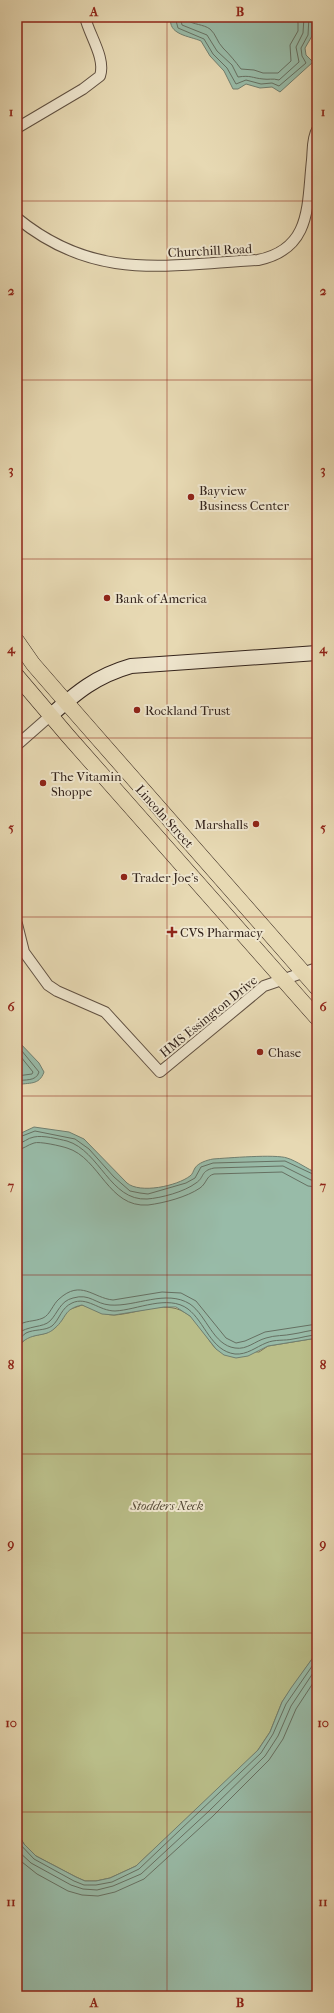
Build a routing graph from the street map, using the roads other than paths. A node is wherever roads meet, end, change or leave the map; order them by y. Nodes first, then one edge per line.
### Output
1 (84, 17) edge
2 (17, 128) edge
3 (317, 130) edge
4 (17, 218) edge
5 (17, 641) edge
6 (317, 653) edge
7 (17, 676) edge
8 (66, 702) junction
9 (50, 716) junction
10 (17, 745) edge
11 (17, 924) edge
12 (311, 971) edge
13 (284, 979) junction
14 (317, 988) edge
15 (317, 1018) edge

1 - 2 street
3 - 4 street, Churchill Road
5 - 8 main road, Lincoln Street
6 - 8 street
7 - 9 main road, Lincoln Street
8 - 9 street
8 - 12 main road, Lincoln Street
9 - 10 street
9 - 13 main road, Lincoln Street
11 - 13 street, HMS Essington Drive
12 - 13 street, HMS Essington Drive
12 - 14 main road, Lincoln Street
13 - 15 main road, Lincoln Street

